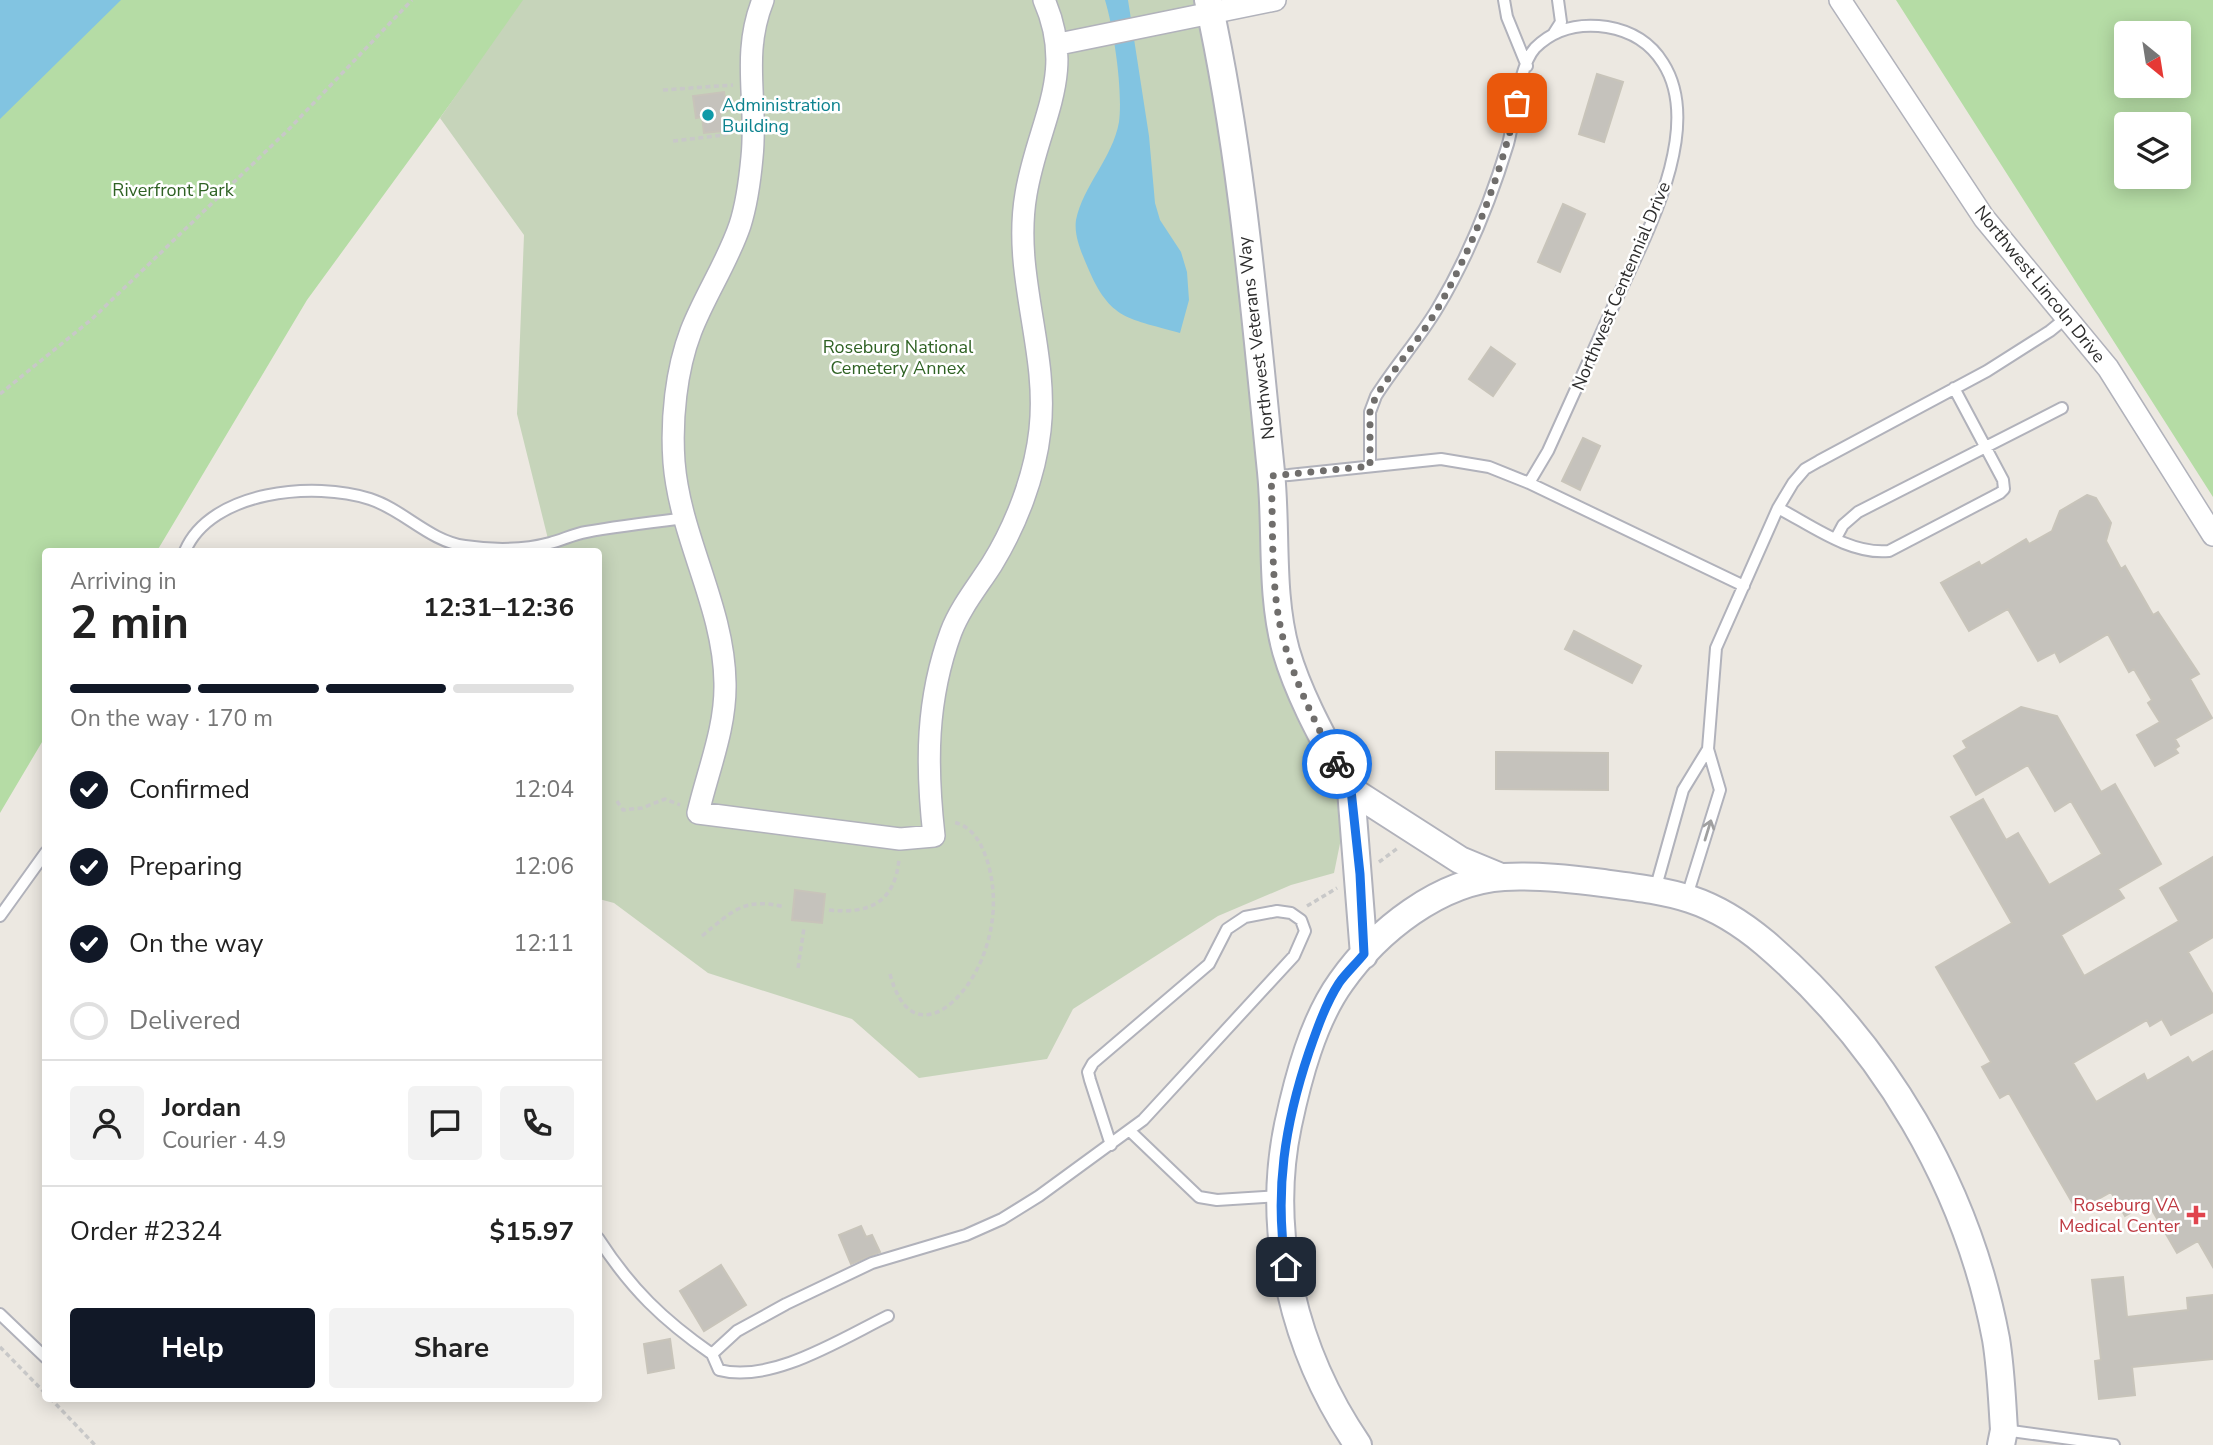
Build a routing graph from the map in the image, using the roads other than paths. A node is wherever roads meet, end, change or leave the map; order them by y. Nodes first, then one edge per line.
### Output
1 (764, 0) edge
2 (1044, 0) edge
3 (1275, 0) edge
4 (1504, 0) edge
5 (1558, 0) edge
6 (1840, 0) edge
7 (1209, 7) edge
8 (1554, 33) junction
9 (1059, 44) junction
10 (1527, 66) junction
11 (2066, 318) junction
12 (1954, 388) junction
13 (2062, 408) dead end
14 (1986, 447) junction
15 (1370, 466) junction
16 (1271, 476) junction
17 (1529, 483) junction
18 (1778, 508) junction
19 (686, 518) junction
20 (2213, 535) edge
21 (1836, 538) junction
22 (187, 548) edge
23 (524, 548) edge
24 (524, 548) edge
25 (1744, 586) junction
26 (1708, 749) junction
27 (1351, 790) junction
28 (42, 858) edge
29 (1501, 877) junction
30 (1654, 890) junction
31 (1687, 896) junction
32 (0, 916) edge
33 (1364, 954) junction
34 (1131, 1132) junction
35 (1111, 1145) junction
36 (1280, 1196) junction
37 (602, 1244) edge
38 (0, 1314) edge
39 (888, 1316) dead end
40 (42, 1354) edge
41 (712, 1354) junction
42 (2003, 1438) edge
43 (1358, 1445) edge
44 (2114, 1445) edge

1 - 19 street
2 - 9 street
3 - 7 street
4 - 10 lane
5 - 8 lane
6 - 11 street, Northwest Lincoln Drive
7 - 9 street
7 - 16 street, Northwest Veterans Way
8 - 10 lane
8 - 17 lane, Northwest Centennial Drive
9 - 19 street
10 - 15 lane
11 - 12 lane
11 - 20 street, Northwest Lincoln Drive
12 - 14 lane
12 - 18 lane
13 - 14 lane
14 - 21 lane
14 - 21 lane
15 - 16 lane
15 - 17 lane
16 - 27 street, Northwest Veterans Way
17 - 25 lane
18 - 21 lane
18 - 25 lane
19 - 23 lane
22 - 24 lane
25 - 26 lane
26 - 30 lane
31 -> 26 lane
27 - 29 street, Northwest Veterans Way
27 - 33 street, Northwest Veterans Way
28 - 32 lane
29 - 30 street, Northwest Veterans Way
29 - 33 street, Northwest Veterans Way
30 - 31 street, Northwest Veterans Way
31 - 42 street, Northwest Veterans Way
33 - 36 street, Northwest Veterans Way
34 - 35 lane
34 - 35 lane
34 - 36 lane
35 - 41 lane
36 - 43 street, Northwest Veterans Way
37 - 41 lane
38 - 40 lane
39 - 41 lane
42 - 44 lane

